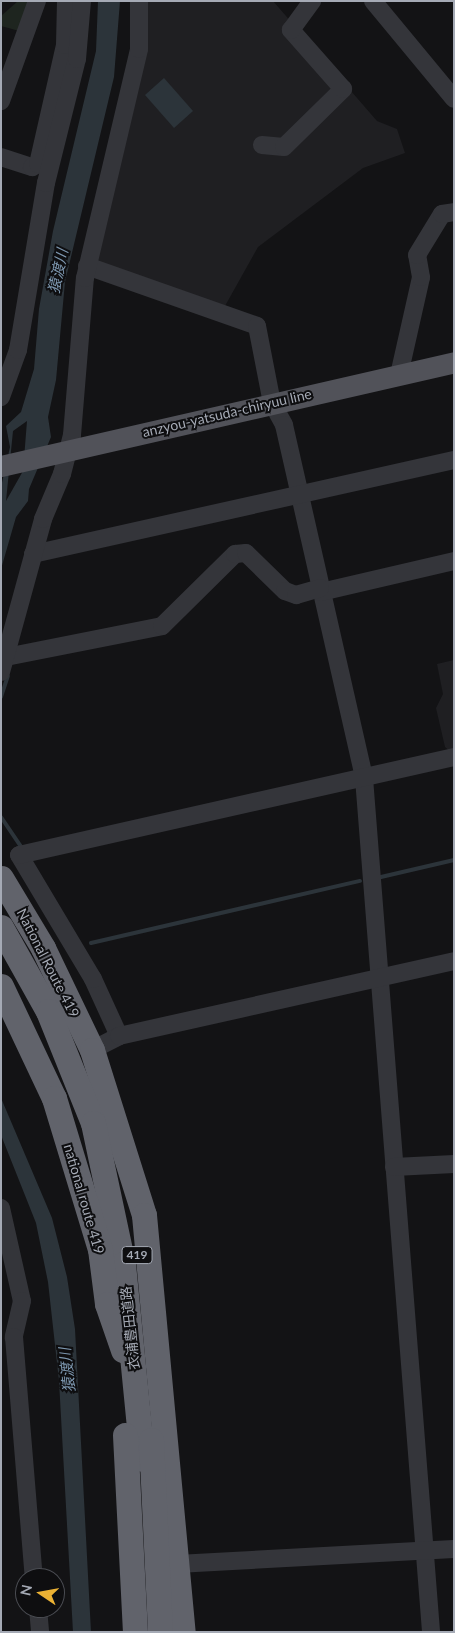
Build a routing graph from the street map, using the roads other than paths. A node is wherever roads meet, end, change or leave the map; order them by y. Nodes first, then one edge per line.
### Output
1 (37, 1) edge
2 (66, 1) edge
3 (82, 1) edge
4 (139, 1) edge
5 (312, 1) edge
6 (373, 1) edge
7 (454, 99) edge
8 (1, 101) edge
9 (262, 145) dead end
10 (1, 157) edge
11 (454, 212) edge
12 (87, 266) junction
13 (454, 362) edge
14 (399, 375) junction
15 (1, 397) edge
16 (272, 402) junction
17 (68, 449) junction
18 (454, 460) edge
19 (1, 466) edge
20 (300, 496) junction
21 (33, 554) junction
22 (454, 561) edge
23 (321, 590) junction
24 (4, 665) edge
25 (454, 757) edge
26 (364, 778) junction
27 (1, 878) edge
28 (1, 907) edge
29 (1, 927) edge
30 (1, 950) edge
31 (454, 962) edge
32 (380, 978) junction
33 (1, 986) edge
34 (119, 1036) junction
35 (92, 1050) junction
36 (454, 1164) edge
37 (394, 1168) junction
38 (1, 1208) edge
39 (123, 1348) junction
40 (150, 1399) junction
41 (454, 1549) edge
42 (426, 1551) junction
43 (177, 1564) junction
44 (33, 1568) edge
45 (39, 1618) edge
46 (40, 1632) edge
47 (135, 1632) edge
48 (151, 1632) edge
49 (160, 1632) edge
50 (174, 1632) edge
51 (183, 1632) edge
52 (431, 1632) edge

1 - 8 street
2 - 10 street
3 - 15 street
4 - 12 street
5 - 9 street
6 - 7 street
11 - 14 street
12 - 16 street
12 - 17 street
13 - 14 main road, anzyou-yatsuda-chiryuu line
14 - 16 main road, anzyou-yatsuda-chiryuu line
16 - 17 main road, anzyou-yatsuda-chiryuu line
16 - 20 street
17 - 19 main road, anzyou-yatsuda-chiryuu line
17 - 21 street
18 - 20 street
20 - 21 street
20 - 23 street
21 - 24 street
22 - 23 street
23 - 24 street
23 - 26 street
25 - 26 street
26 - 32 street
26 - 34 street
27 - 35 highway, National Route 419 / 419
28 - 40 highway, 衣浦豊田道路 / 419
29 - 48 highway, 衣浦豊田道路 / 419
30 - 39 highway, 衣浦豊田道路 / 419
31 - 32 street
32 - 34 street
32 - 37 street
33 - 39 highway, national route 419 / 419
34 - 35 street
35 - 43 highway, 419
36 - 37 street
37 - 42 street
38 - 44 street
39 - 47 highway, national route 419 / 419
40 - 49 highway, 衣浦豊田道路 / 419
40 - 50 highway, 衣浦豊田道路 / 419
41 - 42 street
42 - 43 street
42 - 52 street
43 - 51 highway, 419
45 - 46 street

